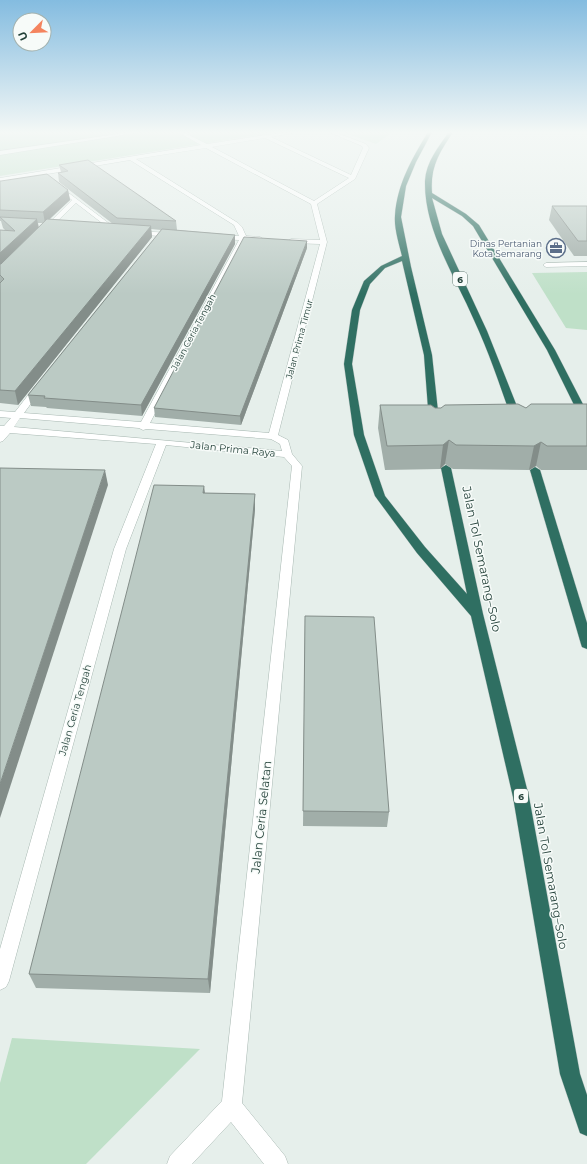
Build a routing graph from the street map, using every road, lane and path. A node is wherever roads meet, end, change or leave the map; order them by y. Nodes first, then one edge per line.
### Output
1 (175, 186) edge
2 (282, 186) edge
3 (340, 186) edge
4 (403, 186) edge
5 (429, 186) edge
6 (64, 191) edge
7 (429, 194) junction
8 (76, 200) junction
9 (314, 203) junction
10 (34, 226) edge
11 (48, 228) junction
12 (56, 228) edge
13 (103, 231) edge
14 (117, 232) junction
15 (183, 236) edge
16 (215, 237) edge
17 (37, 238) edge
18 (243, 238) junction
19 (267, 239) edge
20 (281, 240) edge
21 (324, 242) junction
22 (405, 257) junction
23 (587, 264) edge
24 (546, 265) dead end
25 (46, 378) edge
26 (0, 414) edge
27 (16, 416) junction
28 (587, 421) edge
29 (143, 427) junction
30 (520, 427) edge
31 (434, 428) edge
32 (3, 430) edge
33 (273, 436) junction
34 (0, 439) edge
35 (162, 442) junction
36 (286, 454) junction
37 (446, 468) dead end
38 (535, 470) dead end
39 (477, 614) junction
40 (587, 644) edge
41 (0, 981) edge
42 (232, 1106) junction
43 (587, 1126) edge
44 (178, 1164) edge
45 (277, 1164) edge

1 - 18 street
2 - 9 street
3 - 9 street
4 - 22 highway
5 - 7 highway, 6
6 - 8 street
7 - 28 highway
7 - 30 highway, 6
8 - 11 street
8 - 14 street
9 - 21 street, Jalan Prima Timur
10 - 11 street
11 - 12 street
11 - 17 street
13 - 14 street
14 - 15 street
16 - 18 street
18 - 19 street
18 - 29 street, Jalan Ceria Tengah
20 - 21 street
21 - 33 street, Jalan Prima Timur
22 - 31 highway
22 - 39 highway
23 - 24 street
25 - 27 street
26 - 27 street, Jalan Prima Raya
27 - 29 street, Jalan Prima Raya
27 - 32 street
29 - 33 street, Jalan Prima Raya
32 - 34 street
32 - 35 street, Jalan Prima Raya
33 - 36 street, Jalan Prima Raya
35 - 36 street, Jalan Prima Raya
35 - 41 street, Jalan Ceria Tengah
36 - 42 street, Jalan Ceria Selatan
37 - 39 highway, Jalan Tol Semarang–Solo / 6
38 - 40 highway
39 - 43 highway, Jalan Tol Semarang–Solo / 6
42 - 44 street
42 - 45 street

